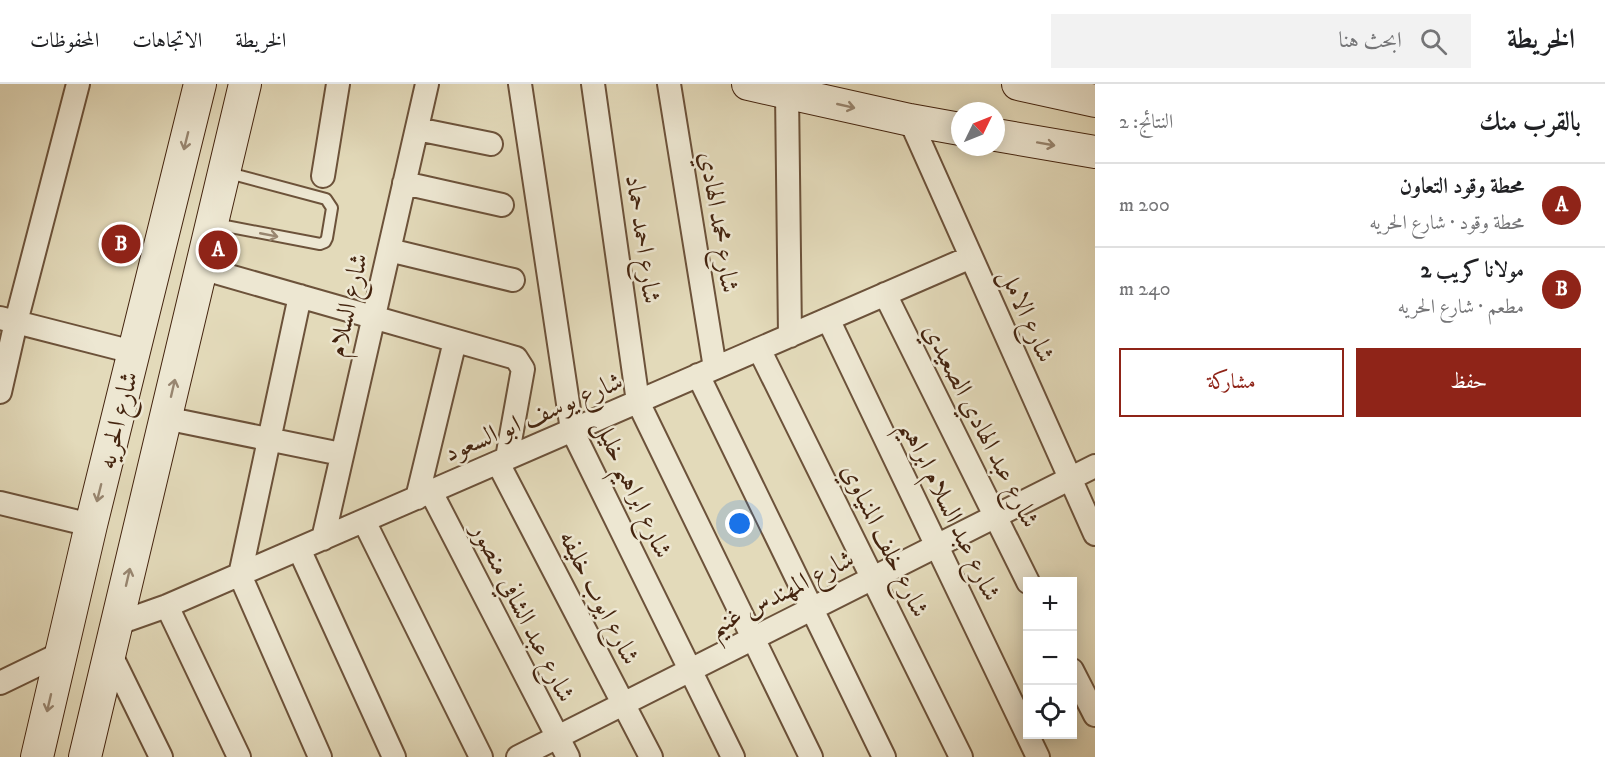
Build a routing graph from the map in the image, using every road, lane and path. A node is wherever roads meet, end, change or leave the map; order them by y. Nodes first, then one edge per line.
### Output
1 (78, 84) edge
2 (200, 84) edge
3 (245, 84) edge
4 (338, 84) edge
5 (427, 84) edge
6 (520, 84) edge
7 (593, 84) edge
8 (669, 84) edge
9 (748, 84) edge
10 (1018, 84) edge
11 (787, 93) junction
12 (1090, 95) edge
13 (910, 120) junction
14 (951, 127) edge
15 (417, 129) junction
16 (1005, 137) edge
17 (491, 144) dead end
18 (1095, 152) edge
19 (224, 172) junction
20 (323, 176) dead end
21 (404, 183) junction
22 (502, 205) dead end
23 (212, 224) junction
24 (389, 250) junction
25 (971, 257) junction
26 (201, 268) junction
27 (513, 280) dead end
28 (885, 294) junction
29 (300, 296) junction
30 (374, 318) junction
31 (828, 319) junction
32 (8, 320) edge
33 (790, 336) junction
34 (455, 341) junction
35 (759, 349) junction
36 (133, 352) junction
37 (707, 372) junction
38 (0, 392) edge
39 (638, 402) junction
40 (165, 418) junction
41 (572, 430) junction
42 (269, 440) junction
43 (341, 454) junction
44 (503, 460) junction
45 (1095, 466) edge
46 (1070, 478) junction
47 (424, 495) junction
48 (0, 503) edge
49 (995, 516) junction
50 (364, 521) junction
51 (91, 525) junction
52 (1095, 534) edge
53 (322, 539) junction
54 (936, 546) junction
55 (299, 549) junction
56 (240, 574) junction
57 (1026, 577) edge
58 (872, 578) junction
59 (167, 606) junction
60 (812, 609) junction
61 (113, 639) junction
62 (753, 639) junction
63 (60, 654) junction
64 (690, 670) junction
65 (1077, 680) edge
66 (0, 683) edge
67 (624, 704) junction
68 (1095, 715) edge
69 (556, 736) junction
70 (37, 757) edge
71 (85, 757) edge
72 (161, 757) edge
73 (239, 757) edge
74 (320, 757) edge
75 (394, 757) edge
76 (481, 757) edge
77 (518, 757) edge
78 (568, 757) edge
79 (651, 757) edge
80 (733, 757) edge
81 (811, 757) edge
82 (884, 757) edge
83 (961, 757) edge
84 (1038, 757) edge

1 - 32 street
2 -> 36 main road, شارع الحريه
3 - 19 main road, شارع الحريه
4 - 20 street
5 - 15 street, شارع السلام
6 - 41 street, شارع ابراهيم خليل
7 - 39 street, شارع احمد حماد
8 - 37 street, شارع محمد الهادي
9 - 11 main road
10 - 12 main road
11 -> 13 main road
11 - 33 street
13 - 14 main road
13 - 25 street, شارع الامل
15 - 17 street
15 - 21 street, شارع السلام
16 -> 18 main road
19 - 23 main road, شارع الحريه
23 -> 19 lane
21 - 22 street
21 - 24 street, شارع السلام
23 - 26 main road, شارع الحريه
24 - 27 street
24 - 30 street, شارع السلام
25 - 28 street, شارع يوسف ابو السعود
25 - 46 street, شارع الامل
26 - 29 street
40 -> 26 main road, شارع الحريه
28 - 31 street, شارع يوسف ابو السعود
28 - 49 street, شارع عبد الهادي الصعيدي
29 - 30 street
29 - 42 street
30 - 34 street
30 - 43 street, شارع السلام
31 - 33 street, شارع يوسف ابو السعود
31 - 54 street, شارع عبد السلام ابراهيم
32 - 36 street
32 - 38 street
33 - 35 street, شارع يوسف ابو السعود
34 - 44 street
34 - 47 street
35 - 37 street, شارع يوسف ابو السعود
35 - 58 street, شارع خلف المنياوي
36 -> 51 main road, شارع الحريه
37 - 39 street, شارع يوسف ابو السعود
37 - 60 street, شارع محمد الهادي
39 - 41 street, شارع يوسف ابو السعود
39 - 62 street, شارع احمد حماد
40 - 42 street
61 -> 40 main road, شارع الحريه
41 - 44 street, شارع يوسف ابو السعود
41 - 64 street, شارع ابراهيم خليل
42 - 43 street
42 - 56 street
43 - 53 street, شارع السلام
44 - 47 street, شارع يوسف ابو السعود
44 - 67 street, شارع ايوب خليفه
45 - 46 street, شارع المهندس غنيم
46 - 49 street, شارع المهندس غنيم
46 - 52 street, شارع الامل
47 - 50 street, شارع يوسف ابو السعود
47 - 69 street, شارع عبد الشافي منصور
48 - 51 street
49 - 54 street, شارع المهندس غنيم
49 - 57 street, شارع عبد الهادي الصعيدي
50 - 53 street, شارع يوسف ابو السعود
50 - 76 street
51 - 63 main road, شارع الحريه
53 - 55 street, شارع يوسف ابو السعود
54 - 58 street, شارع المهندس غنيم
54 - 84 street, شارع عبد السلام ابراهيم
55 - 56 street, شارع يوسف ابو السعود
55 - 75 street
56 - 59 street, شارع يوسف ابو السعود
56 - 74 street
58 - 60 street, شارع المهندس غنيم
58 - 83 street, شارع خلف المنياوي
59 - 61 street, شارع يوسف ابو السعود
59 - 73 street
60 - 62 street, شارع المهندس غنيم
60 - 82 street, شارع محمد الهادي
61 - 71 main road, شارع الحريه
61 - 72 street
62 - 64 street, شارع المهندس غنيم
62 - 81 street, شارع احمد حماد
63 - 66 street
63 -> 70 main road, شارع الحريه
64 - 67 street, شارع المهندس غنيم
64 - 80 street, شارع ابراهيم خليل
65 - 68 street
67 - 69 street, شارع المهندس غنيم
67 - 79 street, شارع ايوب خليفه
69 - 77 street, شارع المهندس غنيم
69 - 78 street, شارع عبد الشافي منصور

